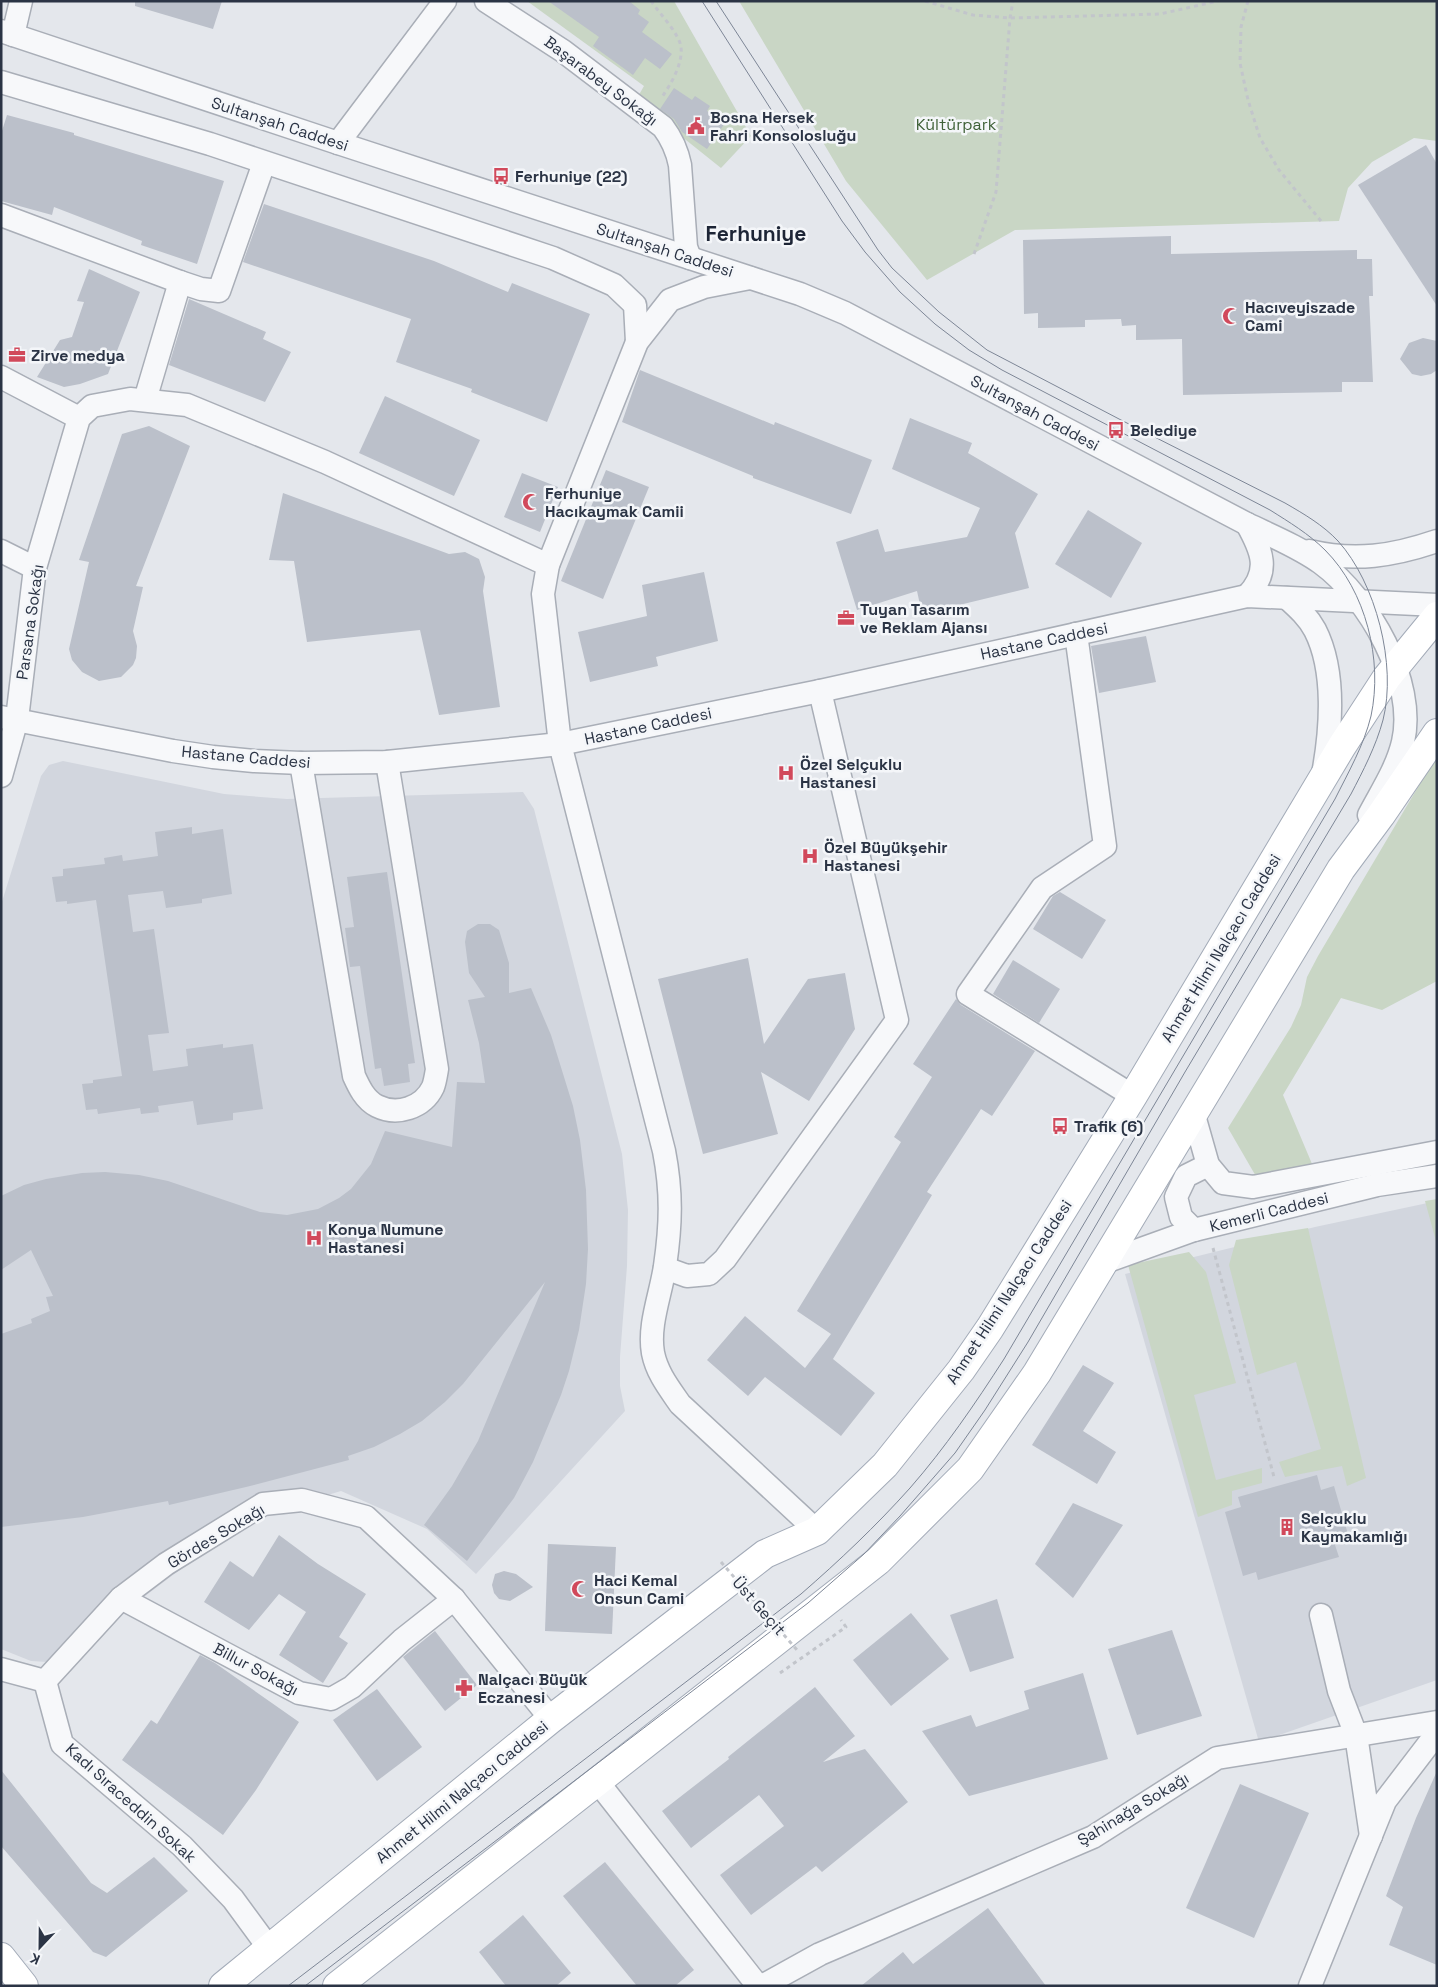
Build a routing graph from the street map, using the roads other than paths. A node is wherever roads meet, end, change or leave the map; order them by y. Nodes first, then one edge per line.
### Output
1 (21, 1) edge
2 (445, 1) edge
3 (486, 1) edge
4 (7, 33) edge
5 (1, 82) edge
6 (338, 144) junction
7 (264, 163) junction
8 (1, 215) edge
9 (682, 215) junction
10 (643, 242) junction
11 (690, 258) junction
12 (751, 278) junction
13 (180, 282) junction
14 (636, 342) junction
15 (1, 377) edge
16 (145, 400) junction
17 (79, 418) junction
18 (1247, 524) junction
19 (1437, 541) edge
20 (1296, 548) junction
21 (1, 551) edge
22 (548, 565) junction
23 (35, 568) junction
24 (1246, 596) junction
25 (1287, 598) junction
26 (1360, 602) junction
27 (1437, 605) edge
28 (1437, 616) edge
29 (1076, 634) junction
30 (1395, 666) junction
31 (820, 691) junction
32 (9, 718) edge
33 (1437, 733) edge
34 (560, 744) junction
35 (386, 762) junction
36 (301, 764) junction
37 (1, 776) edge
38 (1322, 779) junction
39 (1341, 869) junction
40 (1133, 1096) junction
41 (1193, 1112) junction
42 (1437, 1152) edge
43 (1208, 1165) junction
44 (1437, 1176) edge
45 (1200, 1228) junction
46 (1105, 1262) junction
47 (665, 1268) junction
48 (817, 1531) junction
49 (121, 1598) junction
50 (454, 1599) junction
51 (1321, 1615) dead end
52 (1, 1669) edge
53 (45, 1681) junction
54 (551, 1719) junction
55 (1437, 1722) edge
56 (1437, 1733) edge
57 (1356, 1735) junction
58 (597, 1781) junction
59 (1371, 1837) junction
60 (269, 1948) junction
61 (222, 1986) edge
62 (337, 1986) edge
63 (760, 1986) edge
64 (1310, 1986) edge

1 - 4 street
2 - 6 street
3 - 9 street, Başarabey Sokağı
4 - 6 street, Sultanşah Caddesi
5 - 7 street
6 - 10 street, Sultanşah Caddesi
7 - 13 street
7 - 14 street
8 - 13 street
9 - 10 street
9 - 11 street, Başarabey Sokağı
10 - 11 street, Sultanşah Caddesi
11 - 12 street, Sultanşah Caddesi
12 - 14 street
12 - 18 street, Sultanşah Caddesi
13 - 16 street
14 - 22 street
15 - 17 street
16 - 17 street
16 - 22 street
17 - 23 street, Parsana Sokağı
18 - 20 street, Sultanşah Caddesi
18 - 24 street
19 - 20 street
20 - 26 street
21 - 23 street
22 - 34 street
23 - 32 street, Parsana Sokağı
24 - 25 street, Hastane Caddesi
24 - 29 street, Hastane Caddesi
25 - 26 street, Hastane Caddesi
25 - 38 street
26 - 27 street, Hastane Caddesi
26 - 30 street
28 - 30 main road, Ahmet Hilmi Nalçacı Caddesi
29 - 31 street, Hastane Caddesi
29 - 40 street
30 - 38 main road, Ahmet Hilmi Nalçacı Caddesi
30 - 39 street
31 - 34 street, Hastane Caddesi
31 - 47 street
32 - 36 street, Hastane Caddesi
32 - 37 street, Parsana Sokağı
33 - 39 main road
34 - 35 street, Hastane Caddesi
34 - 47 street
35 - 36 street, Hastane Caddesi
35 - 36 street
38 - 40 main road, Ahmet Hilmi Nalçacı Caddesi
39 - 41 main road
40 - 48 main road, Ahmet Hilmi Nalçacı Caddesi
41 - 43 street, Kemerli Caddesi
41 - 46 main road
42 - 43 street, Kemerli Caddesi
43 - 45 street
44 - 45 street, Kemerli Caddesi
45 - 46 street, Kemerli Caddesi
46 - 58 main road
47 - 48 street
48 - 54 main road, Ahmet Hilmi Nalçacı Caddesi
49 - 50 street, Billur Sokağı
49 - 50 street, Gördes Sokağı
49 - 53 street, Gördes Sokağı
50 - 54 street, Gördes Sokağı
51 - 57 street
52 - 53 street
53 - 60 street, Kadı Sıraceddin Sokak
54 - 60 main road, Ahmet Hilmi Nalçacı Caddesi
55 - 57 street, Şahinağa Sokağı
56 - 59 street
57 - 59 street
57 - 63 street, Şahinağa Sokağı
58 - 62 main road
58 - 63 street
59 - 64 street
60 - 61 main road, Ahmet Hilmi Nalçacı Caddesi

